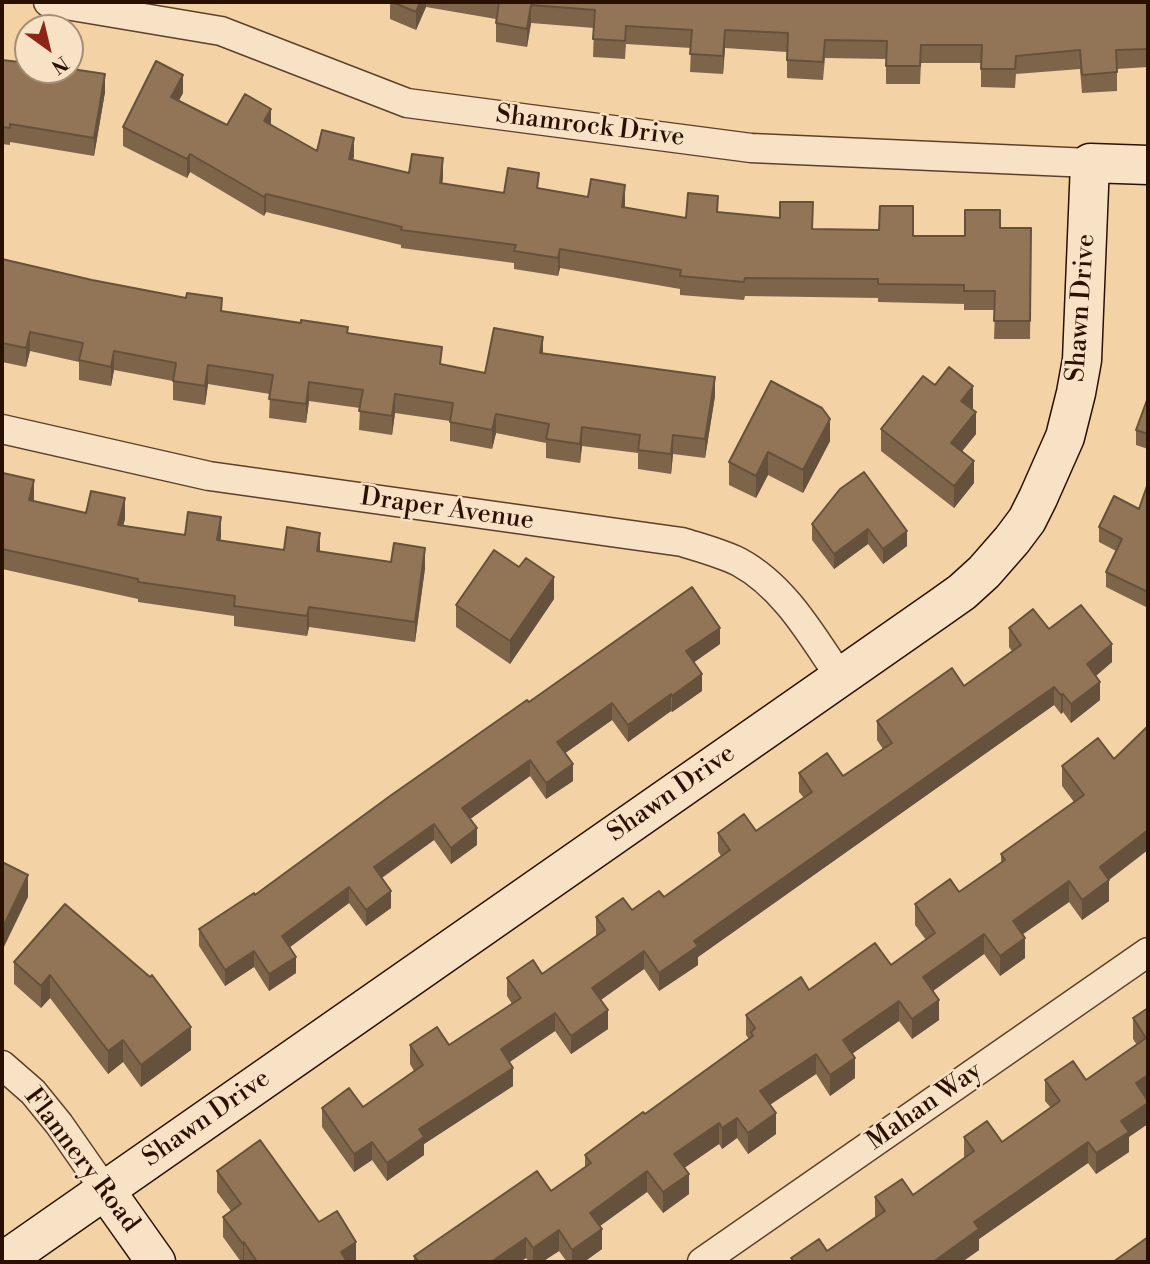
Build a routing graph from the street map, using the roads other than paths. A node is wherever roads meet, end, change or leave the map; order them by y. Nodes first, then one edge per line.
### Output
1 (47, 2) edge
2 (1090, 163) junction
3 (1148, 165) edge
4 (2, 429) edge
5 (840, 677) junction
6 (1148, 952) edge
7 (2, 1065) edge
8 (105, 1190) junction
9 (2, 1262) edge
10 (156, 1262) edge
11 (702, 1262) edge

1 - 2 street, Shamrock Drive
2 - 3 street, Shamrock Drive
2 - 5 street, Shawn Drive
4 - 5 street, Draper Avenue
5 - 8 street, Shawn Drive
6 - 11 street, Mahan Way
7 - 8 street, Flannery Road
8 - 9 street, Shawn Drive
8 - 10 street, Flannery Road

